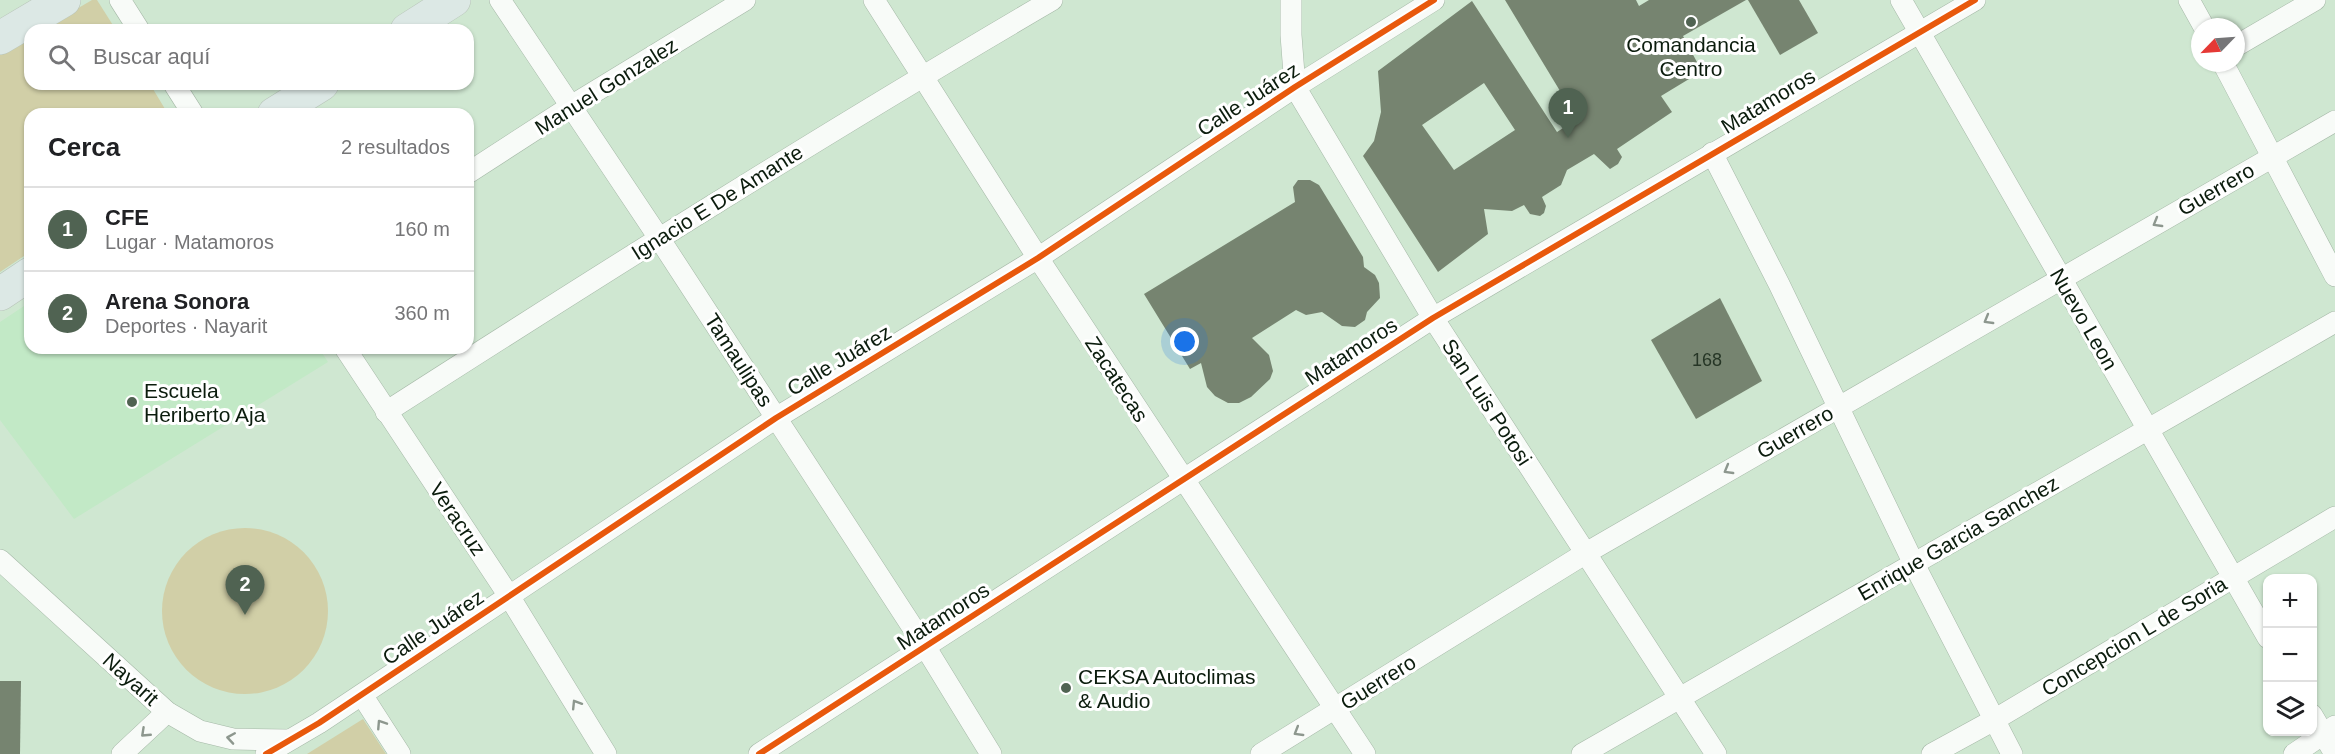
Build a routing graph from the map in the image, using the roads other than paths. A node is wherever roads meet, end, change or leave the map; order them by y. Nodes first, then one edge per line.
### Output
1 (64, 0) edge
2 (120, 0) edge
3 (454, 0) edge
4 (500, 0) edge
5 (746, 0) edge
6 (874, 0) edge
7 (1052, 0) edge
8 (1291, 0) edge
9 (1434, 0) edge
10 (1901, 0) edge
11 (1975, 0) edge
12 (2189, 0) edge
13 (2315, 0) edge
14 (2199, 18) edge
15 (135, 24) edge
16 (416, 24) edge
17 (1919, 31) junction
18 (0, 38) edge
19 (2245, 41) edge
20 (2228, 72) edge
21 (922, 76) junction
22 (1295, 87) junction
23 (178, 90) edge
24 (312, 90) edge
25 (573, 105) junction
26 (189, 108) edge
27 (284, 108) edge
28 (2335, 121) edge
29 (1712, 153) junction
30 (2273, 156) junction
31 (474, 169) edge
32 (659, 238) junction
33 (1038, 258) junction
34 (2335, 276) edge
35 (24, 278) edge
36 (2061, 278) junction
37 (0, 294) edge
38 (1433, 318) junction
39 (2335, 322) edge
40 (349, 354) edge
41 (1839, 406) junction
42 (386, 412) junction
43 (776, 417) junction
44 (2146, 429) junction
45 (1183, 480) junction
46 (2335, 517) edge
47 (1586, 553) junction
48 (0, 560) edge
49 (1914, 564) junction
50 (2232, 578) junction
51 (509, 596) junction
52 (2263, 630) edge
53 (926, 648) junction
54 (362, 695) junction
55 (1679, 696) junction
56 (1335, 709) junction
57 (167, 712) junction
58 (2317, 719) edge
59 (1994, 720) junction
60 (2329, 730) edge
61 (287, 747) edge
62 (122, 754) edge
63 (266, 754) edge
64 (400, 754) edge
65 (606, 754) edge
66 (759, 754) edge
67 (991, 754) edge
68 (1261, 754) edge
69 (1365, 754) edge
70 (1582, 754) edge
71 (1716, 754) edge
72 (1932, 754) edge
73 (2012, 754) edge
74 (2294, 754) edge
75 (2335, 754) edge

1 - 18 main road
2 - 15 street
3 - 16 main road
4 - 25 street, Tamaulipas
5 - 25 street, Manuel Gonzalez
6 - 21 street, Zacatecas
7 - 21 street, Ignacio E De Amante
8 - 22 street, San Luis Potosi
9 - 22 street, Calle Juárez
10 - 17 street, Nuevo Leon
11 - 17 street, Matamoros
12 - 14 street
13 - 19 street
17 - 29 street, Matamoros
17 - 36 street, Nuevo Leon
20 - 30 street
21 - 32 street, Ignacio E De Amante
21 - 33 street, Zacatecas
22 - 33 street, Calle Juárez
22 - 38 street, San Luis Potosi
23 - 26 street
24 - 27 main road
25 - 31 street, Manuel Gonzalez
25 - 32 street, Tamaulipas
28 - 30 street, Guerrero
29 - 38 street, Matamoros
29 - 41 street
30 - 34 street
30 -> 36 street, Guerrero
32 - 42 street, Ignacio E De Amante
32 - 43 street, Tamaulipas
33 - 43 street, Calle Juárez
33 - 45 street, Zacatecas
35 - 37 main road
36 -> 41 street, Guerrero
36 - 44 street, Nuevo Leon
38 - 45 street, Matamoros
38 - 47 street, San Luis Potosi
39 - 44 street, Enrique Garcia Sanchez
40 - 42 street, Veracruz
41 -> 47 street, Guerrero
41 - 49 street
42 - 51 street, Veracruz
43 - 51 street, Calle Juárez
43 - 53 street, Tamaulipas
44 - 49 street, Enrique Garcia Sanchez
44 - 50 street, Nuevo Leon
45 - 53 street, Matamoros
45 - 56 street, Zacatecas
46 - 50 street, Concepcion L de Soria
47 - 55 street, San Luis Potosi
47 - 56 street, Guerrero
48 - 57 street, Nayarit
49 - 55 street, Enrique Garcia Sanchez
49 - 59 street
50 - 52 street, Nuevo Leon
50 - 59 street, Concepcion L de Soria
51 - 54 street, Calle Juárez
65 -> 51 street, Veracruz
53 - 66 street, Matamoros
53 - 67 street, Tamaulipas
54 - 61 street, Calle Juárez
64 -> 54 street
55 - 70 street, Enrique Garcia Sanchez
55 - 71 street, San Luis Potosi
56 -> 68 street, Guerrero
56 - 69 street, Zacatecas
61 -> 57 street, Nayarit
57 -> 62 street
58 - 60 street
59 - 72 street, Concepcion L de Soria
59 - 73 street
60 - 74 street
60 - 75 street
61 - 63 street, Calle Juárez

